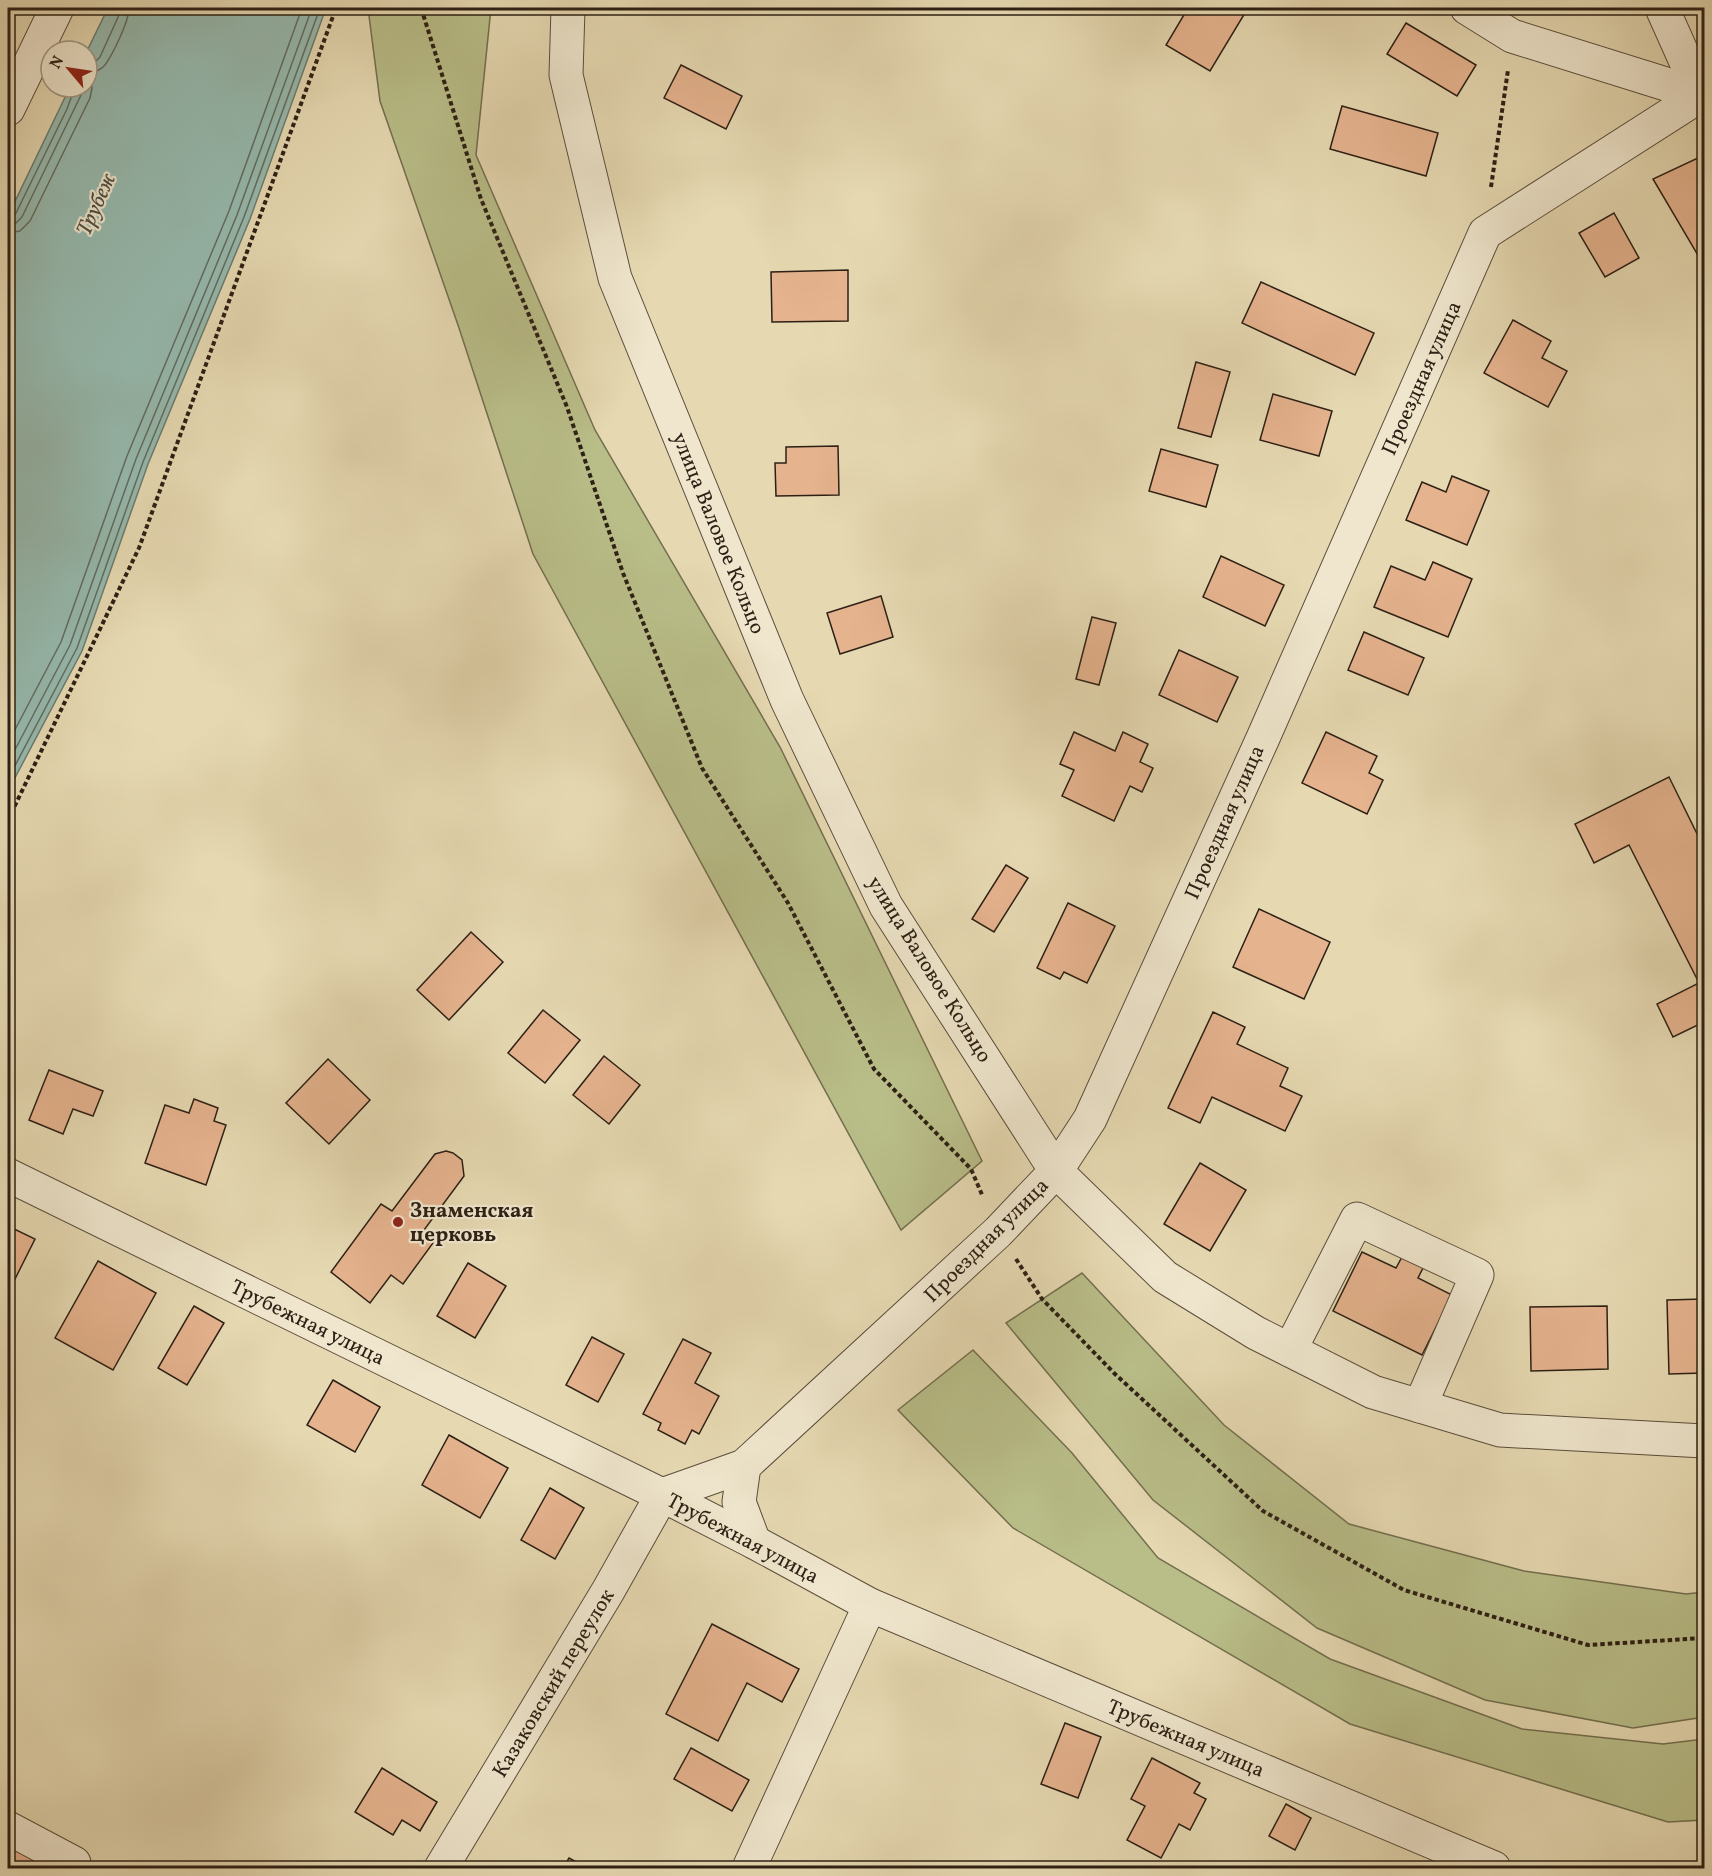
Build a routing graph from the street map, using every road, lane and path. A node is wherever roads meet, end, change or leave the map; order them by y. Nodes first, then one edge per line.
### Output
1 (57, 8) edge
2 (336, 8) edge
3 (568, 8) edge
4 (1467, 8) edge
5 (1662, 8) edge
6 (1512, 36) junction
7 (1703, 97) edge
8 (8, 109) edge
9 (1485, 233) junction
10 (8, 820) edge
11 (1056, 1171) junction
12 (8, 1175) edge
13 (1290, 1350) junction
14 (1420, 1406) junction
15 (1704, 1441) edge
16 (744, 1466) junction
17 (662, 1495) junction
18 (754, 1542) junction
19 (870, 1605) junction
20 (8, 1828) edge
21 (71, 1869) edge
22 (441, 1869) edge
23 (749, 1869) edge
24 (1494, 1869) edge

1 - 8 street
2 - 10 path
3 - 11 street, улица Валовое Кольцо
4 - 6 street
5 - 7 street
6 - 7 street
6 - 9 path
7 - 9 street
9 - 11 street, Проездная улица
11 - 13 street, улица Валовое Кольцо
11 - 16 street, Проездная улица
12 - 17 street, Трубежная улица
13 - 14 street, улица Валовое Кольцо
13 - 14 street
14 - 15 street, улица Валовое Кольцо
16 - 17 street, Проездная улица
16 - 18 street
17 - 18 street, Трубежная улица
17 - 22 street, Казаковский переулок
18 - 19 street, Трубежная улица
19 - 23 street
19 - 24 street, Трубежная улица
20 - 21 street

